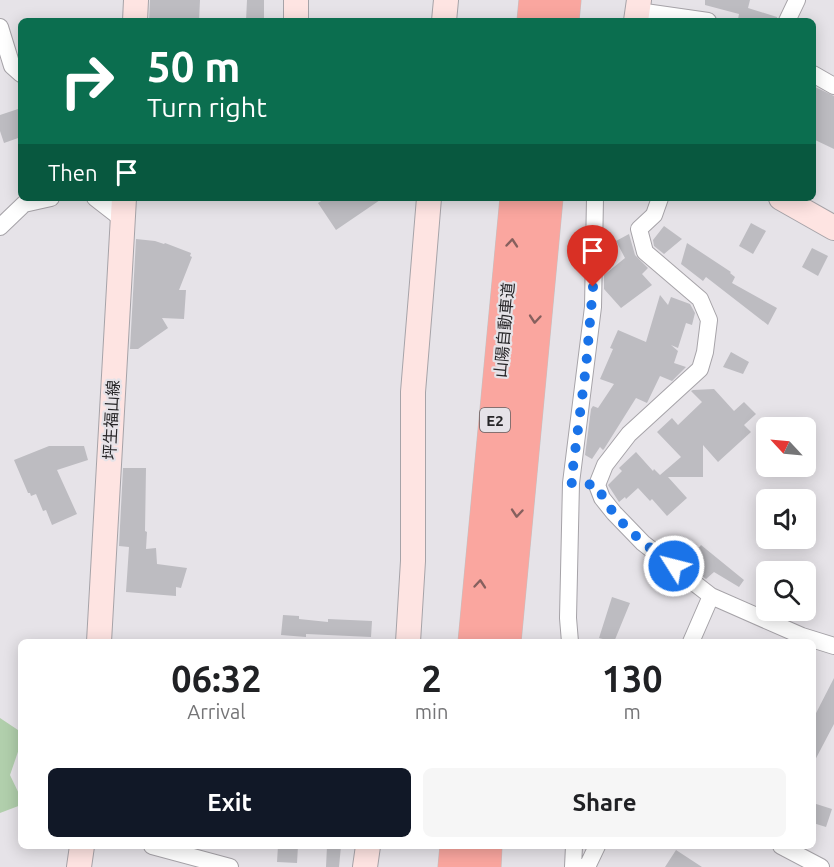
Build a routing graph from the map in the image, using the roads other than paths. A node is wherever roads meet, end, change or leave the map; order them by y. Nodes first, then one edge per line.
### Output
1 (136, 0) edge
2 (296, 0) edge
3 (447, 0) edge
4 (535, 0) edge
5 (565, 0) edge
6 (797, 0) edge
7 (638, 11) edge
8 (135, 18) edge
9 (296, 18) edge
10 (444, 18) edge
11 (533, 18) edge
12 (563, 18) edge
13 (687, 18) edge
14 (788, 18) edge
15 (0, 27) edge
16 (18, 71) edge
17 (816, 76) edge
18 (834, 86) edge
19 (38, 201) edge
20 (103, 201) edge
21 (429, 201) edge
22 (516, 201) edge
23 (547, 201) edge
24 (595, 201) edge
25 (659, 201) edge
26 (786, 201) edge
27 (123, 209) edge
28 (0, 227) edge
29 (834, 228) edge
30 (571, 483) junction
31 (597, 485) junction
32 (711, 596) junction
33 (99, 639) edge
34 (408, 639) edge
35 (474, 639) edge
36 (505, 639) edge
37 (570, 639) edge
38 (692, 639) edge
39 (812, 639) edge
40 (816, 640) edge
41 (834, 646) edge
42 (82, 849) edge
43 (163, 849) edge
44 (368, 849) edge
45 (456, 849) edge
46 (486, 849) edge
47 (574, 849) edge
48 (596, 849) edge
49 (787, 849) edge
50 (80, 867) edge
51 (230, 867) edge
52 (365, 867) edge
53 (454, 867) edge
54 (484, 867) edge
55 (573, 867) edge
56 (821, 867) edge

1 - 8 street
2 - 9 street
3 - 10 street
4 - 11 highway
5 - 12 highway
6 - 14 street
7 - 13 street
15 - 16 street
17 - 18 street
19 - 28 street
20 - 27 street
21 - 34 street
35 -> 22 highway, 山陽自動車道 / E2
23 -> 36 highway, 山陽自動車道 / E2
24 - 30 street
25 - 31 street
26 - 29 street
27 - 33 street, 坪生福山線
30 - 31 street
30 - 37 street
31 - 32 street
32 - 38 street
32 - 39 street
40 - 41 street
42 - 50 street
43 - 51 street
44 - 52 street
45 - 53 highway
46 - 54 highway
47 - 55 street
48 - 55 street
49 - 56 street

